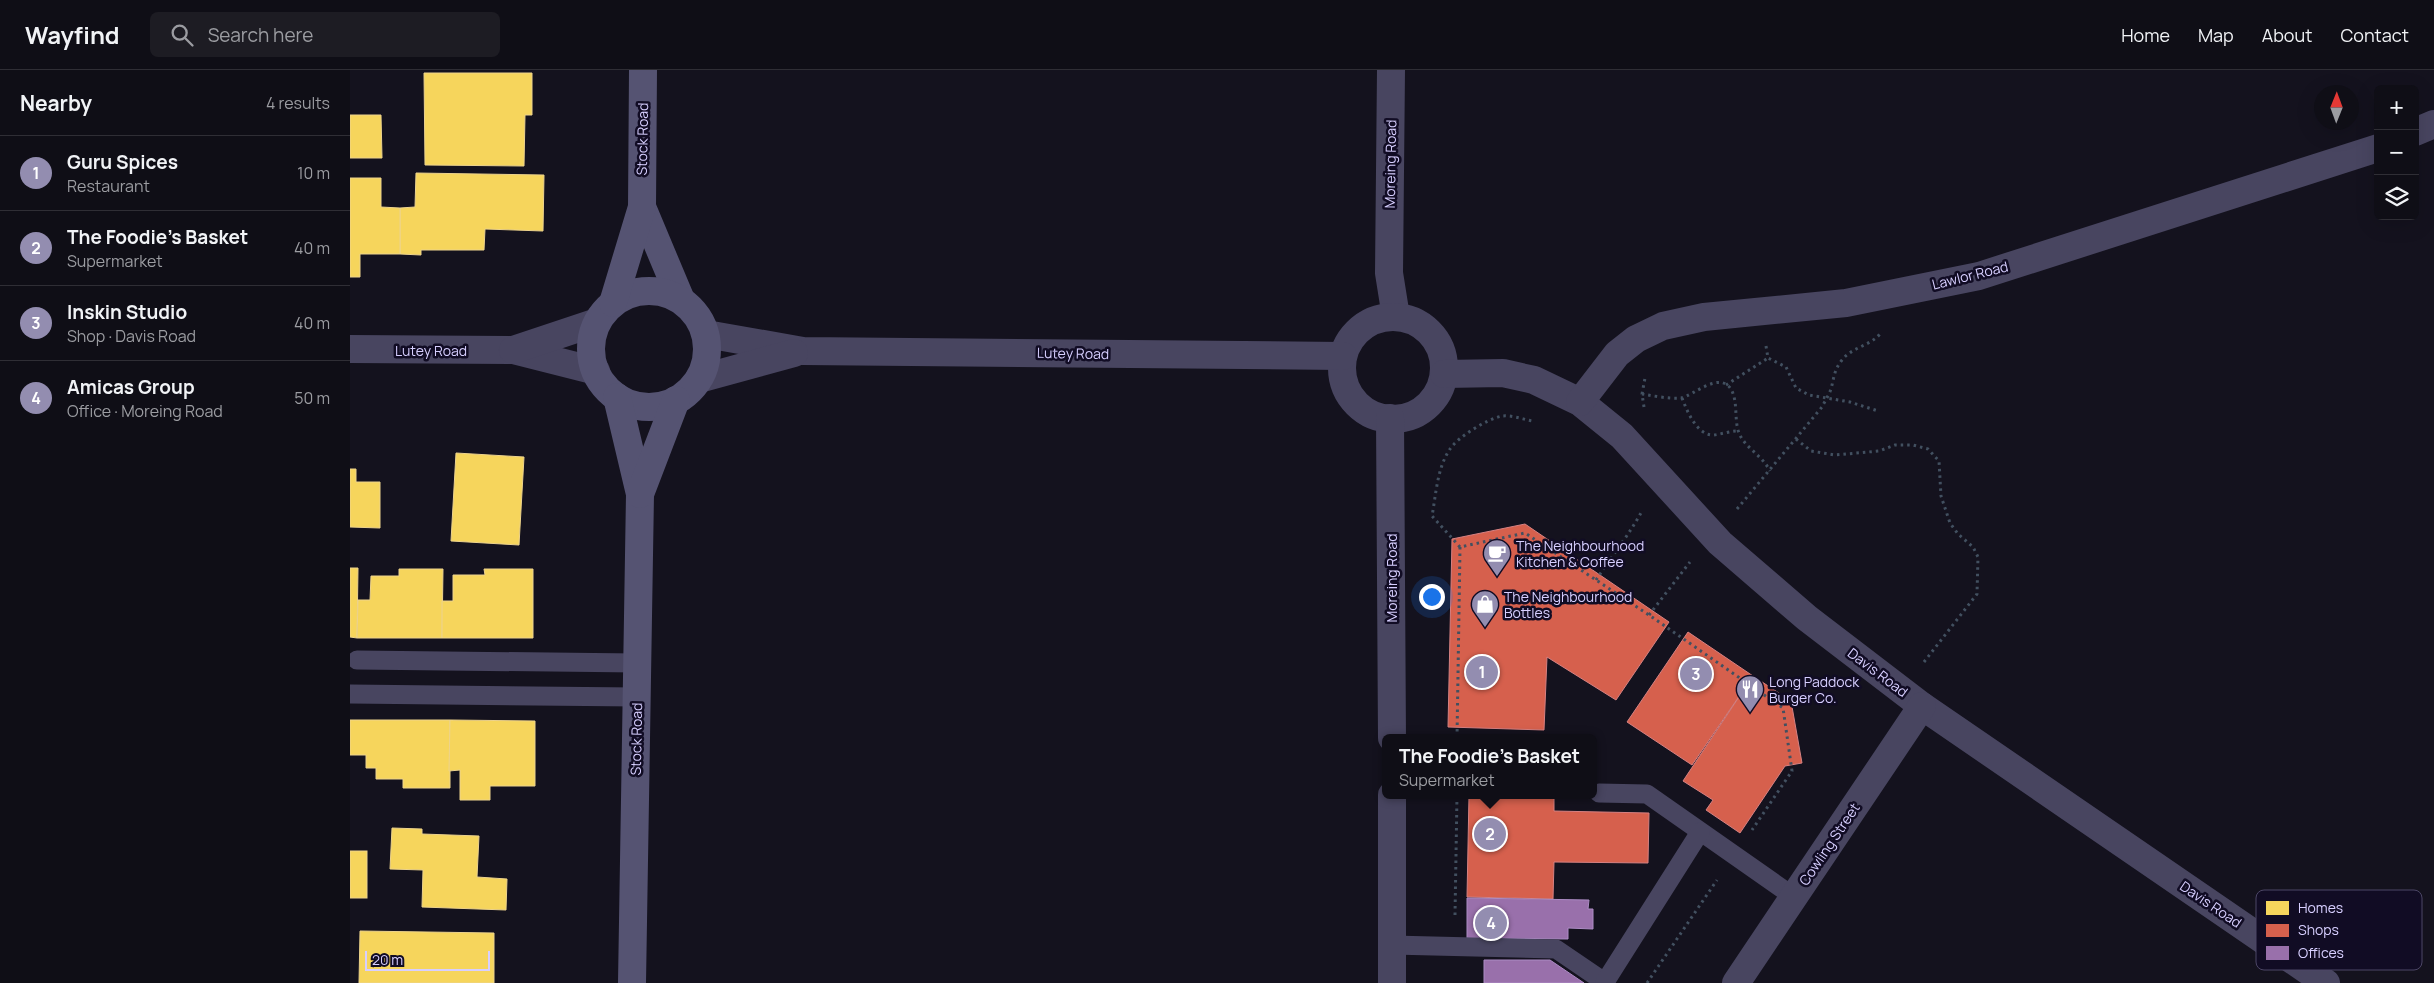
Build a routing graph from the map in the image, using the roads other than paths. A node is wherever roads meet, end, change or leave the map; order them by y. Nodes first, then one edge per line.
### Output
1 (643, 70) edge
2 (1391, 70) edge
3 (2434, 124) edge
4 (2419, 130) edge
5 (2374, 149) edge
6 (642, 207) junction
7 (681, 300) junction
8 (605, 313) junction
9 (1396, 317) junction
10 (706, 334) junction
11 (350, 350) edge
12 (513, 350) junction
13 (803, 351) junction
14 (1343, 356) junction
15 (596, 371) junction
16 (1444, 374) junction
17 (699, 379) junction
18 (617, 397) junction
19 (676, 400) junction
20 (1580, 402) junction
21 (1390, 418) junction
22 (640, 494) junction
23 (357, 660) dead end
24 (637, 663) junction
25 (350, 694) edge
26 (637, 697) junction
27 (1922, 706) junction
28 (1392, 734) edge
29 (1599, 793) dead end
30 (1392, 799) edge
31 (1700, 832) junction
32 (1794, 897) junction
33 (2256, 935) edge
34 (1392, 945) junction
35 (2307, 970) edge
36 (632, 983) edge
37 (1392, 983) edge
38 (1605, 983) edge
39 (1736, 983) edge
40 (2326, 983) edge

1 - 6 street, Stock Road
2 - 9 street, Moreing Road
3 - 4 street
5 - 20 street, Lawlor Road
6 - 7 street, Stock Road
6 - 8 street, Stock Road
7 - 8 street, Stock Road
7 - 10 street, Stock Road
8 - 12 street, Lutey Road
8 - 15 street, Stock Road
9 - 14 street
9 - 16 street
10 - 13 street, Lutey Road
10 - 17 street, Stock Road
11 - 12 street, Lutey Road
12 - 15 street, Lutey Road
13 - 14 street, Lutey Road
13 - 17 street, Lutey Road
14 - 21 street
15 - 18 street, Stock Road
16 - 20 street, Davis Road
16 - 21 street
17 - 19 street, Stock Road
18 - 19 street, Stock Road
18 - 22 street, Stock Road
19 - 22 street, Stock Road
20 - 27 street, Davis Road
21 - 28 street, Moreing Road
22 - 24 street, Stock Road
23 - 24 lane
24 - 26 street, Stock Road
25 - 26 lane
26 - 36 street, Stock Road
27 - 32 street, Cowling Street
27 - 33 street, Davis Road
29 - 31 lane
30 - 34 street
31 - 32 lane
31 - 38 lane
32 - 39 street, Cowling Street
34 - 37 street
34 - 38 lane
35 - 40 street, Davis Road

